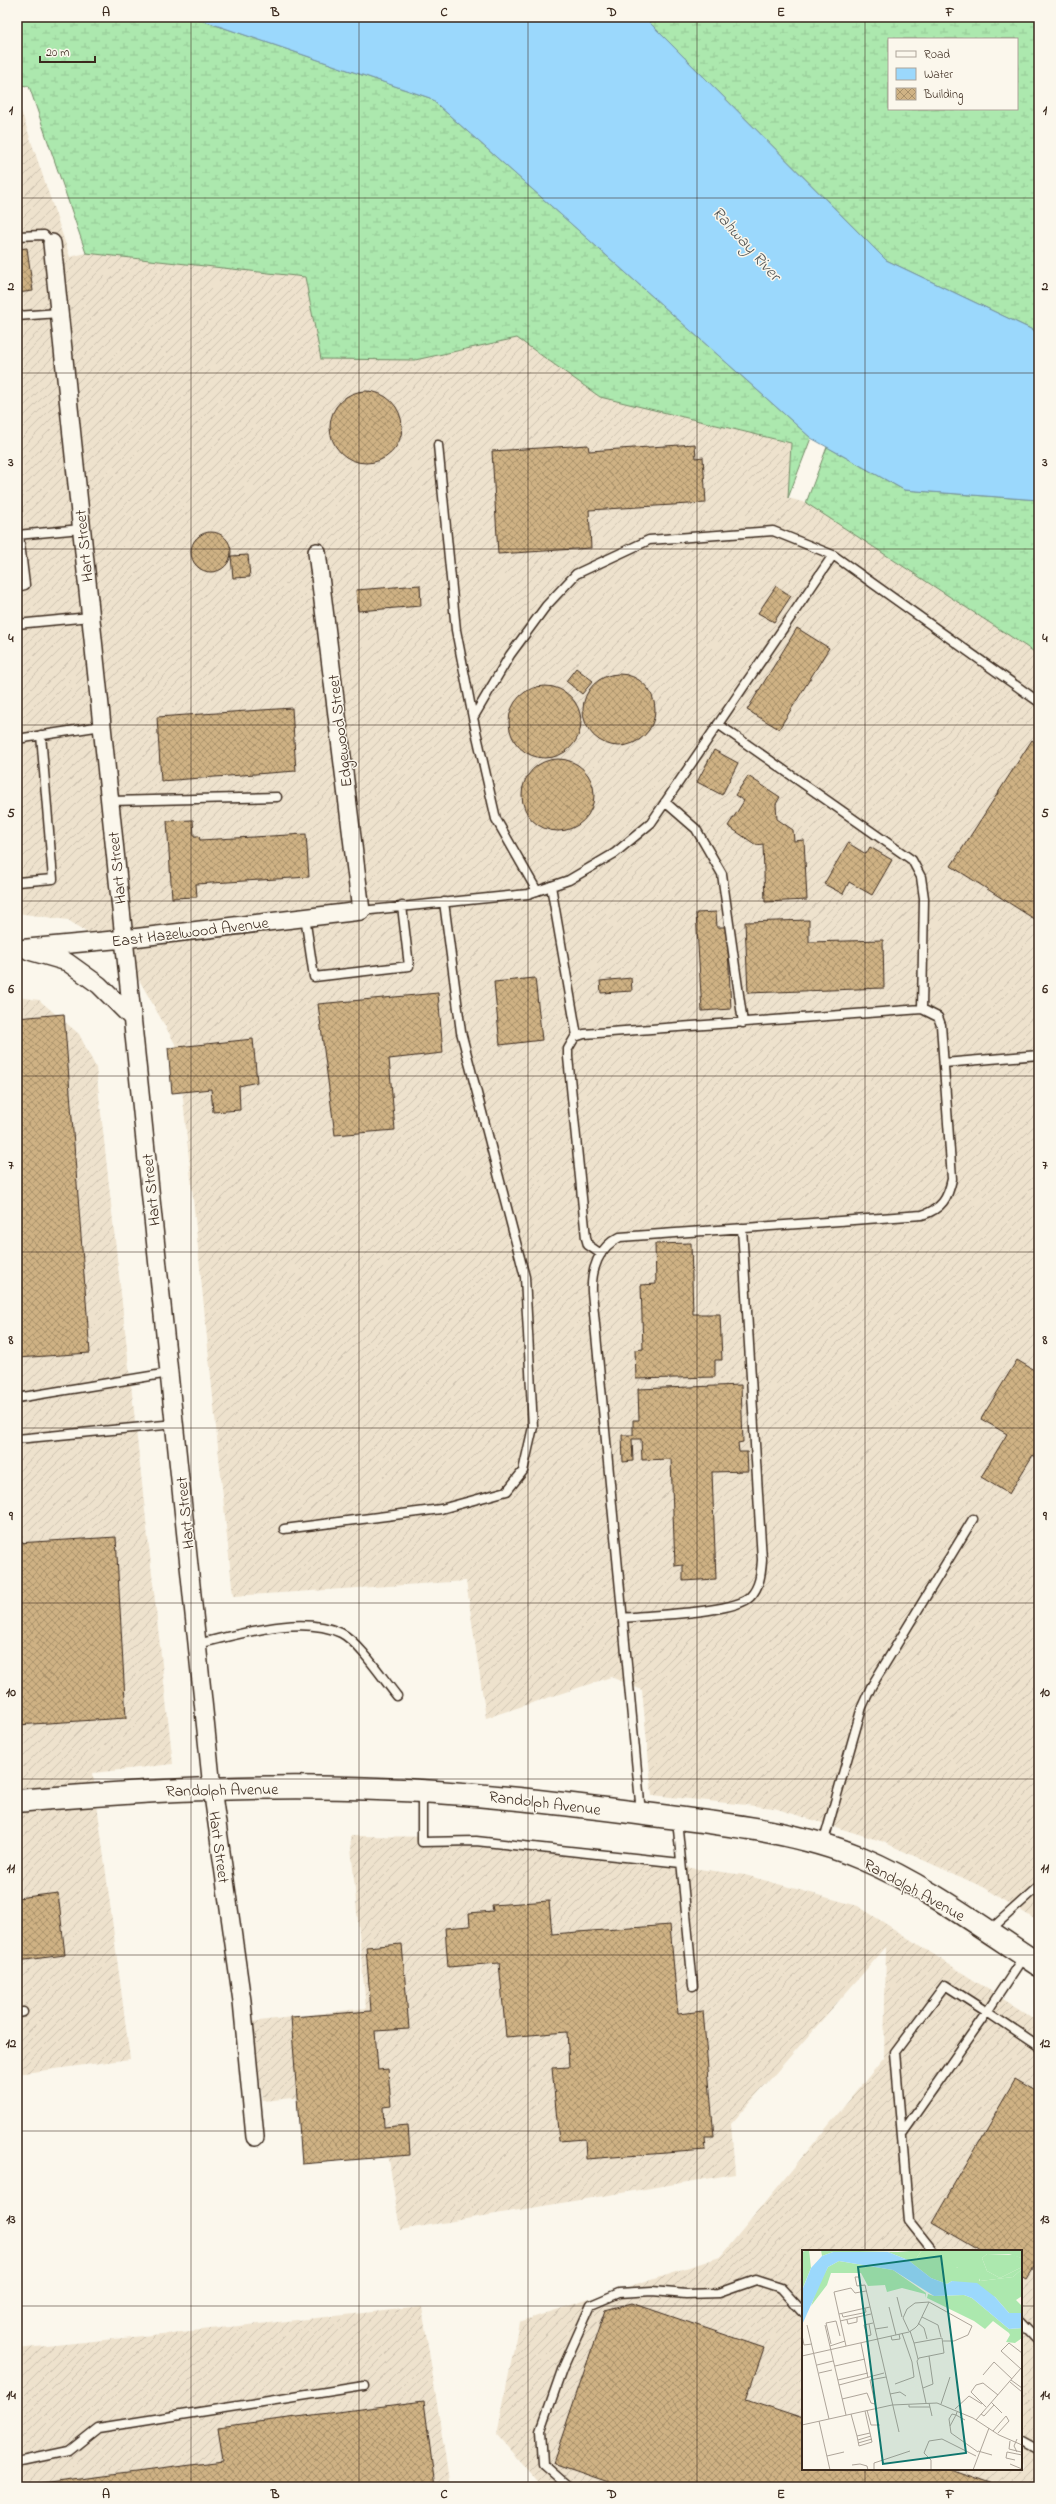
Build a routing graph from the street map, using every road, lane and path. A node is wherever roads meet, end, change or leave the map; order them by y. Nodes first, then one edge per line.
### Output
1 (17, 236) edge
2 (52, 243) joint
3 (59, 313) junction
4 (17, 316) edge
5 (438, 445) dead end
6 (81, 529) junction
7 (18, 535) edge
8 (318, 552) dead end
9 (834, 555) junction
10 (17, 587) edge
11 (90, 617) junction
12 (17, 624) edge
13 (1039, 702) edge
14 (473, 718) junction
15 (718, 724) junction
16 (102, 726) junction
17 (41, 735) junction
18 (17, 739) edge
19 (276, 797) dead end
20 (110, 801) junction
21 (665, 802) junction
22 (17, 882) edge
23 (551, 886) junction
24 (537, 891) junction
25 (444, 902) junction
26 (402, 906) junction
27 (361, 910) junction
28 (306, 917) junction
29 (124, 939) junction
30 (18, 948) edge
31 (922, 1010) junction
32 (132, 1018) junction
33 (743, 1023) junction
34 (576, 1036) junction
35 (1039, 1055) edge
36 (944, 1063) junction
37 (742, 1228) junction
38 (601, 1254) junction
39 (169, 1374) junction
40 (17, 1398) edge
41 (175, 1424) junction
42 (17, 1439) edge
43 (973, 1519) dead end
44 (284, 1529) dead end
45 (623, 1618) junction
46 (198, 1644) junction
47 (397, 1696) dead end
48 (212, 1788) junction
49 (422, 1791) junction
50 (17, 1800) edge
51 (641, 1814) junction
52 (676, 1818) junction
53 (822, 1845) junction
54 (681, 1863) junction
55 (1039, 1886) edge
56 (988, 1931) junction
57 (1032, 1960) edge
58 (693, 1986) dead end
59 (987, 2012) junction
60 (1039, 2047) edge
61 (902, 2133) junction
62 (255, 2137) dead end
63 (932, 2250) edge
64 (802, 2311) edge
65 (1022, 2322) edge
66 (1039, 2340) edge
67 (364, 2386) dead end
68 (1022, 2442) edge
69 (1039, 2451) edge
70 (17, 2462) edge
71 (569, 2487) edge

1 - 2 lane
2 - 3 street, Hart Street
3 - 4 lane
3 - 6 street, Hart Street
5 - 14 lane
6 - 7 lane
6 - 11 street, Hart Street
7 - 10 lane
8 - 27 street, Edgewood Street
9 - 13 lane
9 - 14 lane
9 - 15 lane
11 - 12 lane
11 - 16 street, Hart Street
14 - 24 lane
15 - 21 lane
15 - 31 lane
16 - 17 lane
16 - 20 street, Hart Street
17 - 18 lane
17 - 22 lane
19 - 20 lane
20 - 29 street, Hart Street
21 - 23 lane
21 - 33 lane
23 - 24 lane
23 - 34 lane
24 - 25 lane
25 - 26 lane
25 - 44 lane
26 - 27 lane
26 - 28 lane
27 - 28 street, East Hazelwood Avenue
28 - 29 street, East Hazelwood Avenue
29 - 30 street, East Hazelwood Avenue
29 - 32 street, Hart Street
30 - 32 street, East Hazelwood Avenue
31 - 33 lane
31 - 36 lane
32 - 39 street, Hart Street
33 - 34 lane
34 - 38 lane
35 - 36 lane
36 - 37 lane
37 - 38 lane
37 - 45 lane
38 - 45 lane
39 - 40 lane
39 - 41 street, Hart Street
41 - 42 lane
41 - 46 street, Hart Street
43 - 53 lane
45 - 51 lane
46 - 47 lane
46 - 48 street, Hart Street
48 - 49 main road, Randolph Avenue
48 - 50 main road, Randolph Avenue
48 - 62 street, Hart Street
49 - 51 main road, Randolph Avenue
49 - 54 lane
51 - 52 main road, Randolph Avenue
52 - 53 main road, Randolph Avenue
52 - 54 lane
53 - 56 main road, Randolph Avenue
54 - 58 lane
55 - 56 lane
56 - 57 main road, Randolph Avenue
57 - 59 lane
59 - 60 lane
59 - 61 lane
59 - 61 lane
61 - 63 lane
64 - 71 lane
65 - 66 lane
67 - 70 lane
68 - 69 lane

